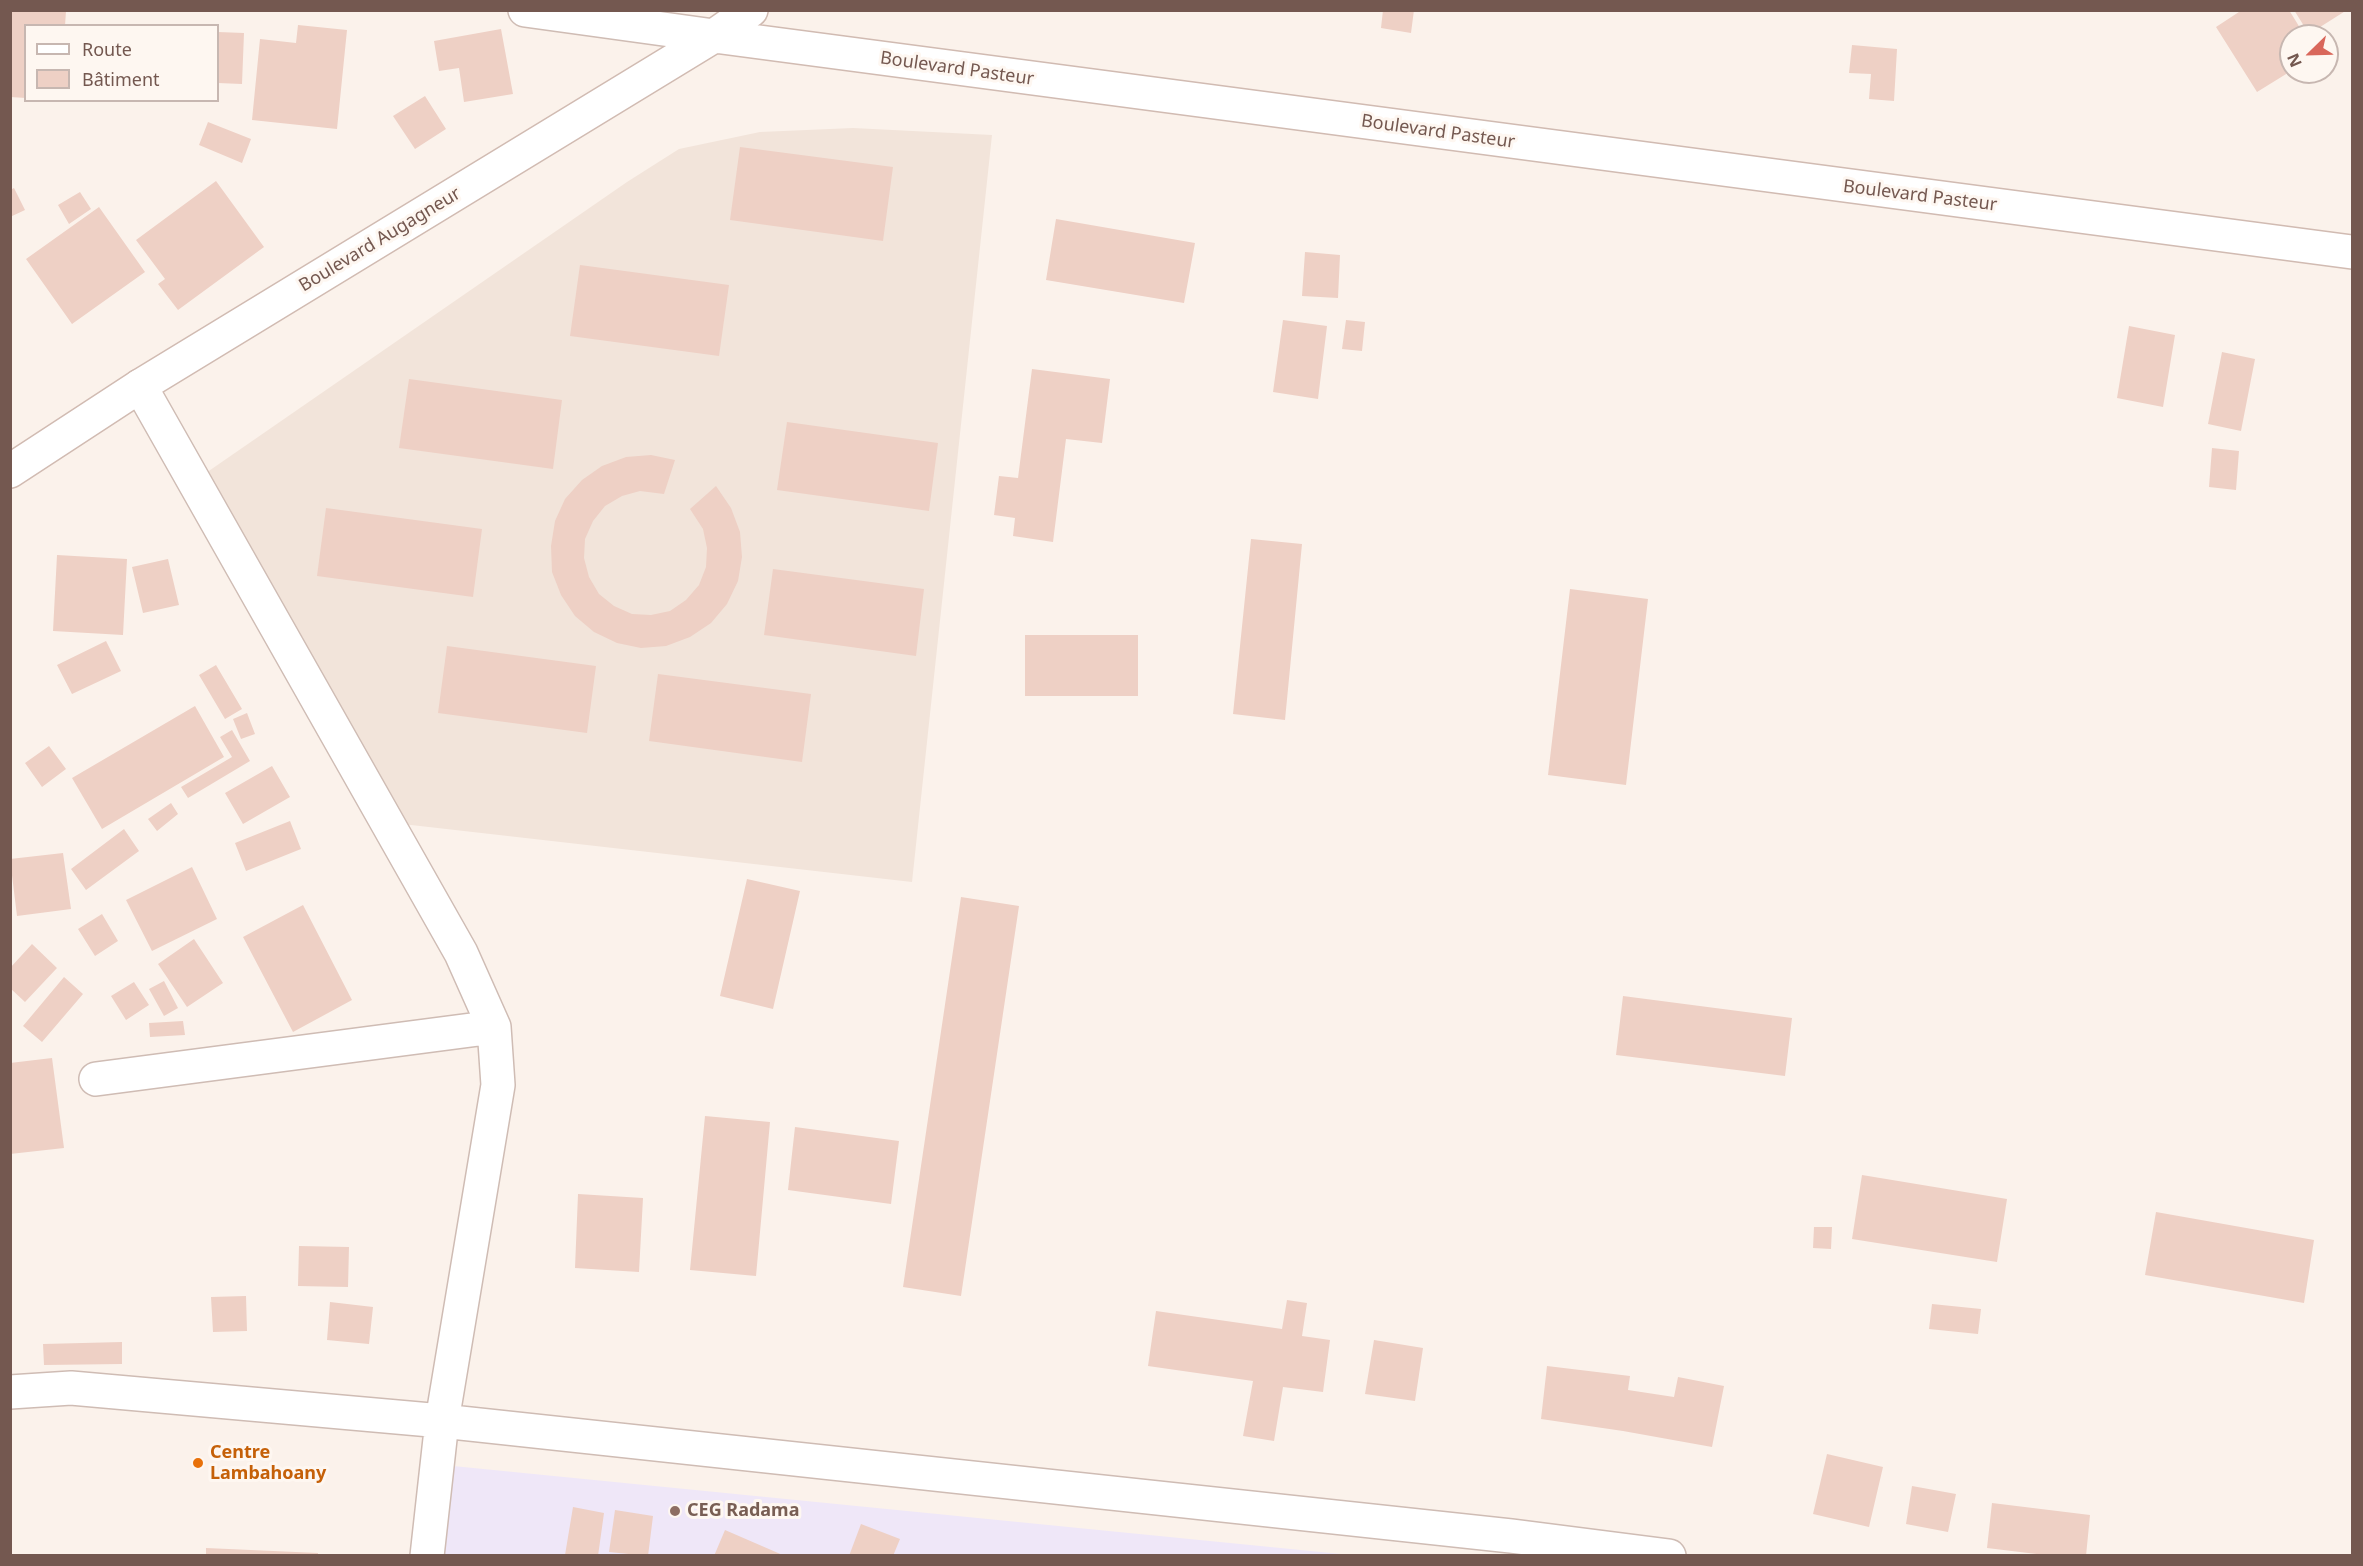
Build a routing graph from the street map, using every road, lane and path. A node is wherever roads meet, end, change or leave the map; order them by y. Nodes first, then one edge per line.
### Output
1 (525, 10) edge
2 (752, 10) edge
3 (714, 36) junction
4 (2352, 252) edge
5 (140, 386) junction
6 (10, 471) edge
7 (494, 1027) junction
8 (96, 1079) dead end
9 (10, 1392) edge
10 (442, 1421) junction
11 (427, 1556) edge
12 (1669, 1556) edge

1 - 3 street, Boulevard Pasteur
2 - 3 street, Boulevard Augagneur
3 - 4 street, Boulevard Pasteur
3 - 5 street, Boulevard Augagneur
5 - 6 street, Boulevard Augagneur
5 - 7 street
7 - 8 street
7 - 10 street
9 - 10 street
10 - 11 street
10 - 12 street

